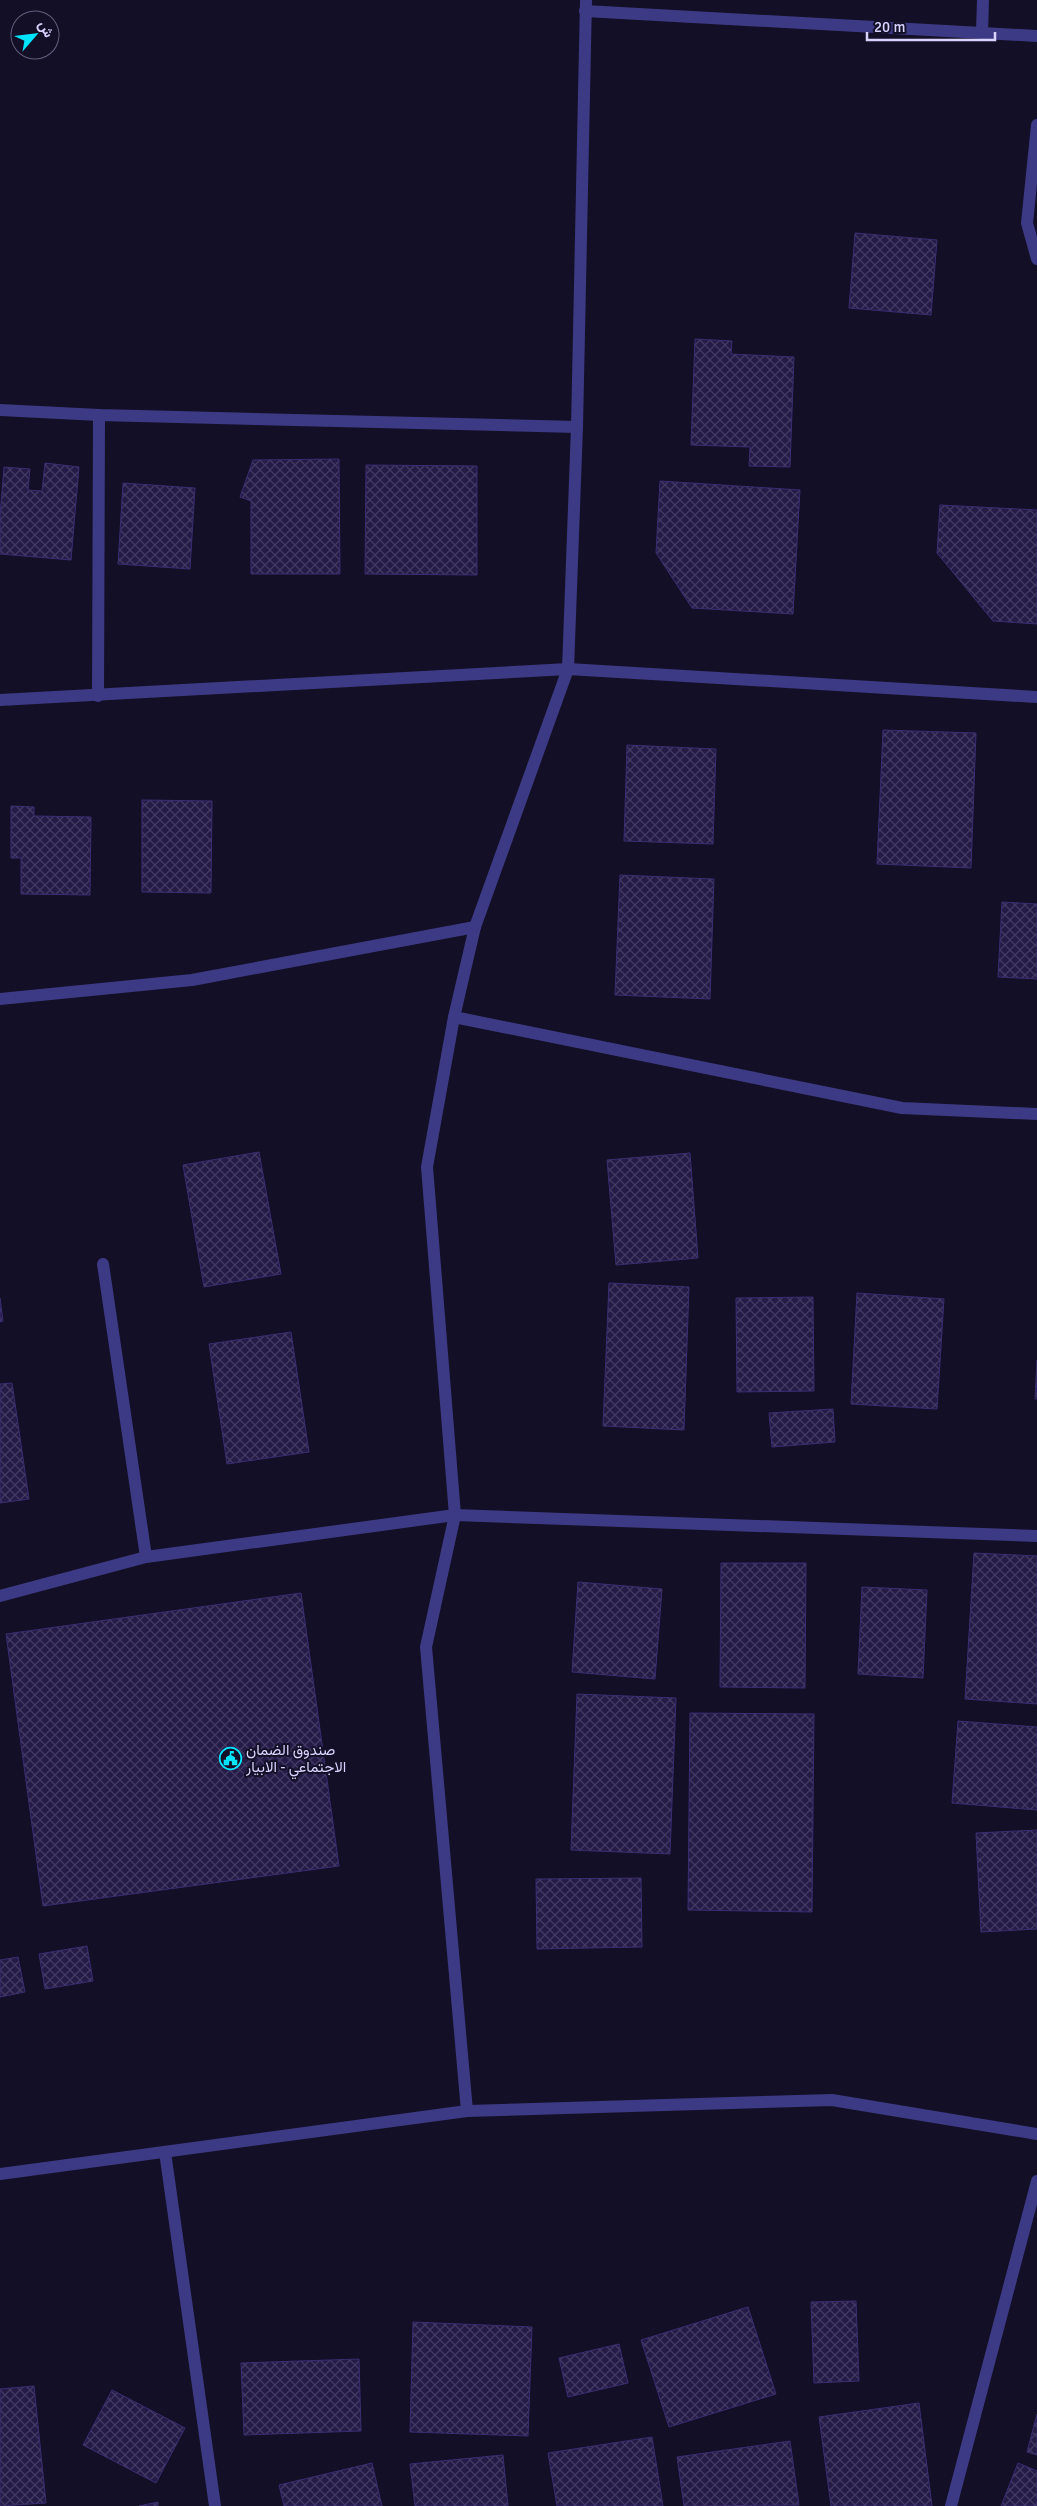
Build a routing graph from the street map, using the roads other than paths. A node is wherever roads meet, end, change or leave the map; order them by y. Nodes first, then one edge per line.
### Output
1 (983, 0) edge
2 (586, 6) edge
3 (982, 32) junction
4 (1037, 36) edge
5 (1037, 125) edge
6 (1037, 259) edge
7 (0, 410) edge
8 (99, 414) junction
9 (577, 427) junction
10 (568, 669) junction
11 (98, 696) junction
12 (1037, 697) edge
13 (0, 700) edge
14 (475, 927) junction
15 (0, 999) edge
16 (454, 1017) junction
17 (1037, 1114) edge
18 (103, 1264) dead end
19 (455, 1515) junction
20 (1037, 1536) edge
21 (146, 1557) junction
22 (0, 1596) edge
23 (467, 2112) junction
24 (1037, 2134) edge
25 (165, 2152) junction
26 (0, 2174) edge
27 (1037, 2181) edge
28 (215, 2506) edge
29 (952, 2506) edge

1 - 3 street
2 - 3 street
2 - 9 street
3 - 4 street
5 - 6 street
7 - 8 street
8 - 9 street
8 - 11 street
9 - 10 street
10 - 11 street
10 - 12 street
10 - 14 street
11 - 13 street
14 - 15 street
14 - 16 street
16 - 17 street
16 - 19 street
18 - 21 street
19 - 20 street
19 - 21 street
19 - 23 street
21 - 22 street
23 - 24 street
23 - 25 street
25 - 26 street
25 - 28 street
27 - 29 street

